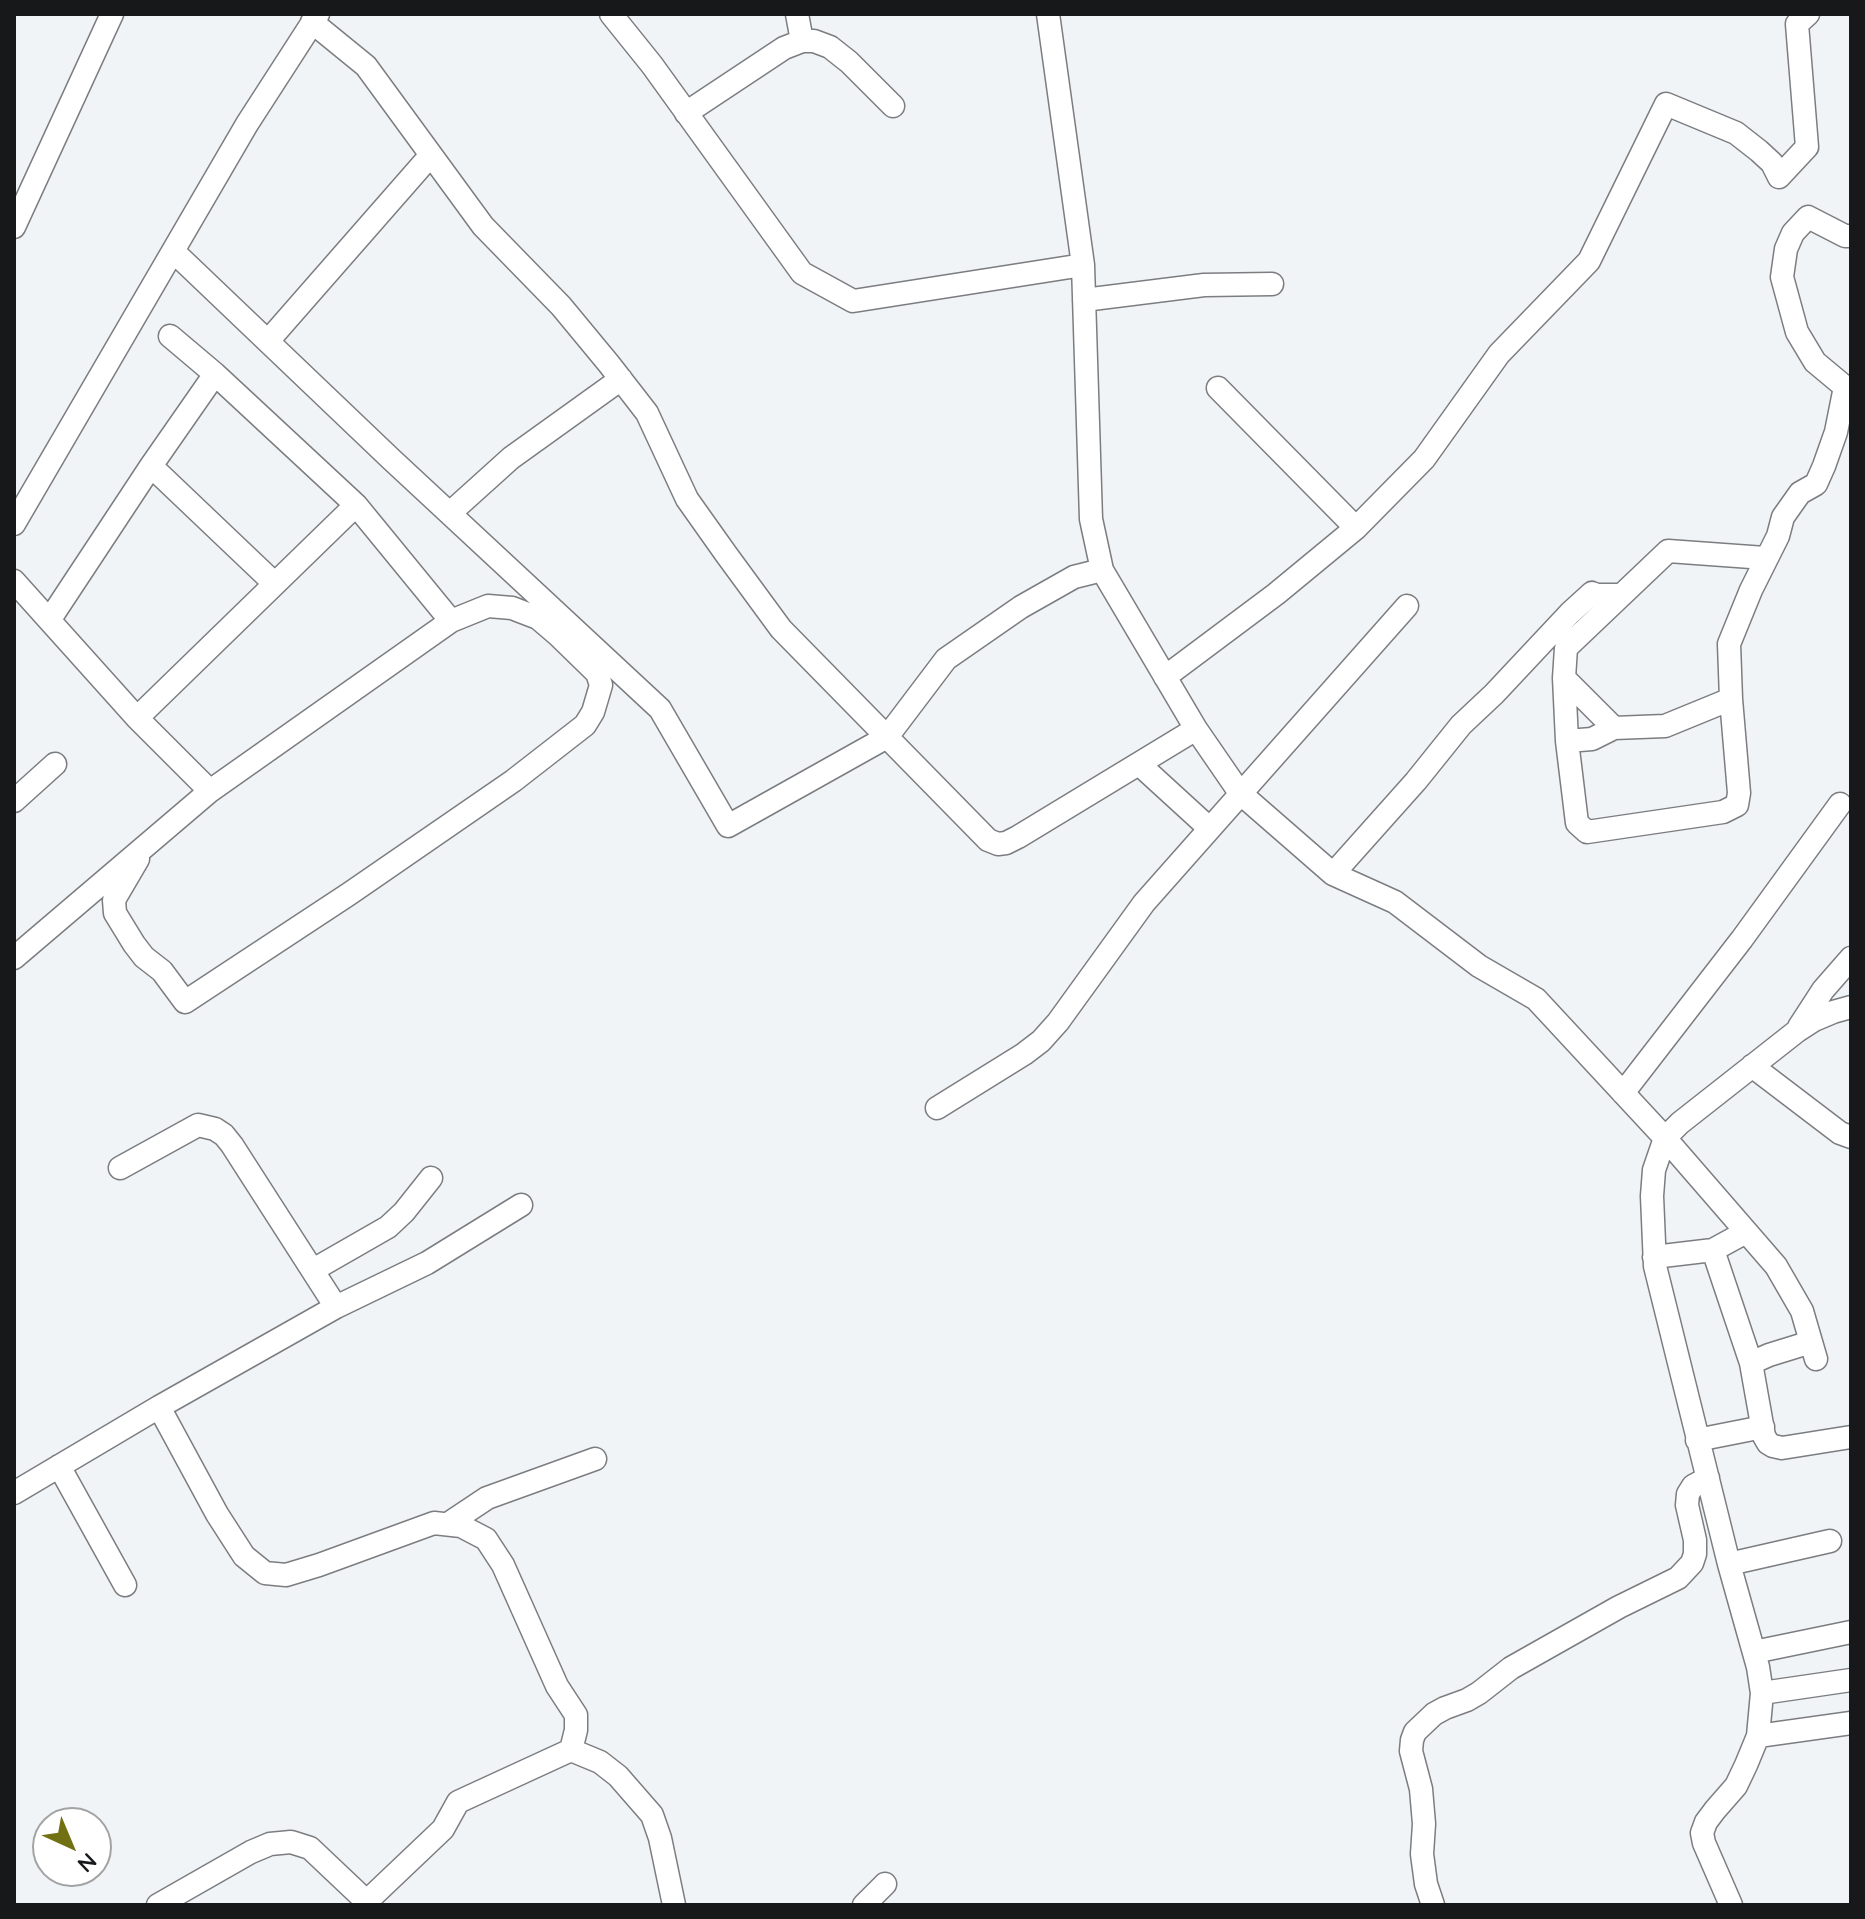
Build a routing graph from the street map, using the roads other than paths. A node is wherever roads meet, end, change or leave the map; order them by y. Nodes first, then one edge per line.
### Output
1 (112, 14) edge
2 (611, 14) edge
3 (797, 14) edge
4 (1048, 14) edge
5 (1808, 14) edge
6 (315, 18) edge
7 (802, 41) junction
8 (893, 106) dead end
9 (686, 113) junction
10 (430, 156) junction
11 (14, 227) edge
12 (1851, 236) edge
13 (173, 251) junction
14 (1083, 265) junction
15 (1272, 284) dead end
16 (1084, 300) junction
17 (170, 336) dead end
18 (268, 341) junction
19 (215, 374) junction
20 (621, 379) junction
21 (1218, 388) dead end
22 (151, 466) junction
23 (356, 505) junction
24 (450, 513) junction
25 (14, 524) edge
26 (1356, 528) junction
27 (1765, 558) junction
28 (1102, 570) junction
29 (14, 581) edge
30 (275, 584) junction
31 (1621, 595) junction
32 (1407, 606) dead end
33 (50, 619) junction
34 (451, 621) junction
35 (1165, 677) junction
36 (1564, 678) junction
37 (1731, 699) junction
38 (137, 718) junction
39 (1614, 728) junction
40 (1196, 729) junction
41 (887, 737) junction
42 (1567, 741) junction
43 (55, 764) dead end
44 (1139, 764) junction
45 (210, 791) junction
46 (1240, 793) junction
47 (14, 801) edge
48 (1840, 804) dead end
49 (1209, 828) junction
50 (148, 843) junction
51 (1333, 874) junction
52 (14, 958) edge
53 (1851, 958) edge
54 (1851, 1007) edge
55 (1797, 1031) junction
56 (1752, 1066) junction
57 (1623, 1093) junction
58 (937, 1108) dead end
59 (1851, 1137) edge
60 (1665, 1138) junction
61 (120, 1168) dead end
62 (431, 1178) dead end
63 (521, 1205) dead end
64 (1746, 1232) junction
65 (1713, 1250) junction
66 (1654, 1257) junction
67 (313, 1270) junction
68 (336, 1307) junction
69 (1751, 1363) junction
70 (159, 1407) junction
71 (1763, 1427) junction
72 (1851, 1437) edge
73 (1697, 1440) junction
74 (595, 1459) dead end
75 (59, 1466) junction
76 (1708, 1478) junction
77 (14, 1493) edge
78 (448, 1524) junction
79 (1830, 1541) dead end
80 (1729, 1564) junction
81 (125, 1585) dead end
82 (1851, 1632) edge
83 (1754, 1652) junction
84 (1851, 1680) edge
85 (1762, 1693) junction
86 (1851, 1723) edge
87 (1758, 1736) junction
88 (571, 1750) junction
89 (885, 1884) dead end
90 (364, 1903) edge
91 (158, 1905) edge
92 (674, 1905) edge
93 (864, 1905) edge
94 (1433, 1905) edge
95 (1731, 1905) edge

1 - 11 street
2 - 9 street
3 - 7 street
4 - 14 street
5 - 26 street
6 - 10 street
6 - 13 street
7 - 8 street
7 - 9 street
9 - 14 street
10 - 18 street
10 - 20 street
12 - 27 street
13 - 18 street
13 - 25 street
14 - 16 street
15 - 16 street
16 - 28 street
17 - 19 street
18 - 24 street
19 - 22 street
19 - 23 street
20 - 24 street
20 - 41 street
21 - 26 street
22 - 30 street
22 - 33 street
23 - 30 street
23 - 34 street
24 - 41 street
26 - 35 street
27 - 31 street
27 - 37 street
28 - 35 street
28 - 41 street
29 - 33 street
30 - 38 street
31 - 36 street
31 - 51 street
32 - 46 street
33 - 38 street
34 - 45 street
34 - 50 street
35 - 40 street
36 - 39 street
36 - 42 street
37 - 39 street
37 - 42 street
38 - 45 street
39 - 42 street
40 - 44 street
40 - 46 street
41 - 44 street
43 - 47 street
44 - 49 street
45 - 50 street
46 - 49 street
46 - 51 street
48 - 57 street
49 - 58 street
50 - 52 street
51 - 57 street
53 - 55 street
54 - 55 street
55 - 56 street
56 - 59 street
56 - 60 street
57 - 60 street
60 - 64 street
60 - 66 street
61 - 67 street
62 - 67 street
63 - 68 street
64 - 65 street
64 - 69 street
65 - 66 street
65 - 69 street
66 - 73 street
67 - 68 street
68 - 70 street
69 - 71 street
70 - 75 street
70 - 78 street
71 - 72 street
71 - 73 street
73 - 76 street
74 - 78 street
75 - 77 street
75 - 81 street
76 - 80 street
76 - 94 street
78 - 88 street
79 - 80 street
80 - 83 street
82 - 83 street
83 - 85 street
84 - 85 street
85 - 87 street
86 - 87 street
87 - 95 street
88 - 90 street
88 - 92 street
89 - 93 street
90 - 91 street

